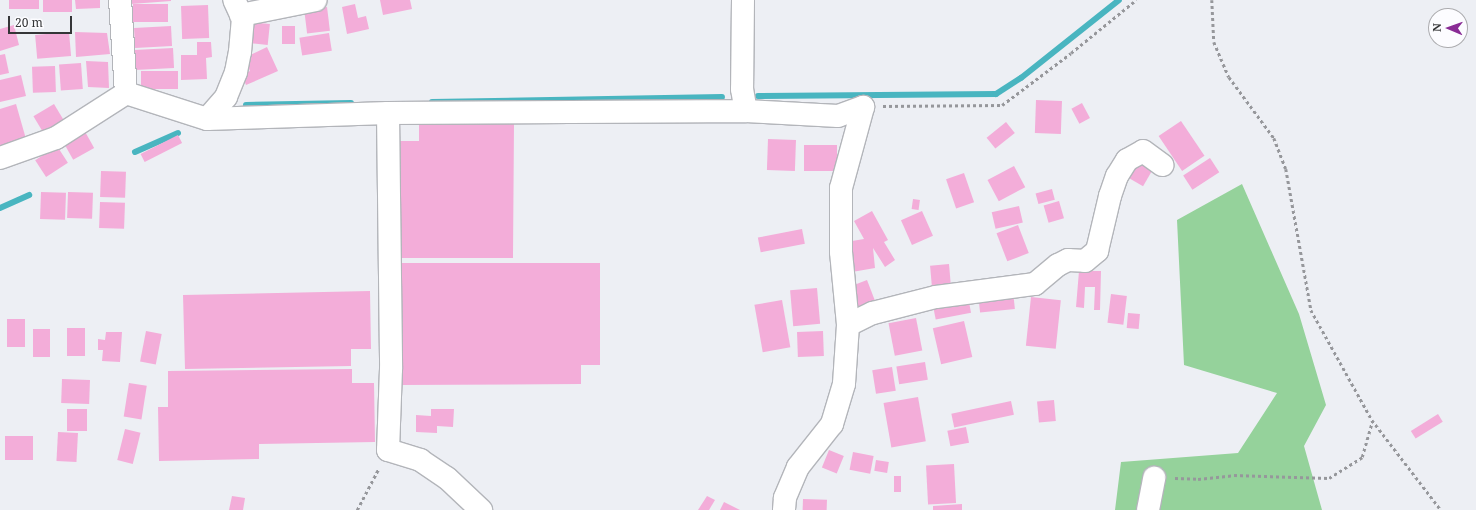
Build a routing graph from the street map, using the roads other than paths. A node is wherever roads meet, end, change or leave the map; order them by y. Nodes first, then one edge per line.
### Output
1 (120, 0) edge
2 (316, 0) edge
3 (743, 0) edge
4 (237, 7) edge
5 (126, 94) junction
6 (746, 111) junction
7 (388, 113) junction
8 (207, 119) junction
9 (0, 158) edge
10 (1162, 165) dead end
11 (848, 325) junction
12 (1154, 478) road end
13 (481, 510) edge
14 (784, 510) edge
15 (1148, 510) edge

1 - 5 street
2 - 4 street
3 - 6 street
4 - 8 street
5 - 8 street
5 - 9 street
6 - 7 street
6 - 11 street
7 - 8 street
7 - 13 street
10 - 11 street
11 - 14 street
12 - 15 street

